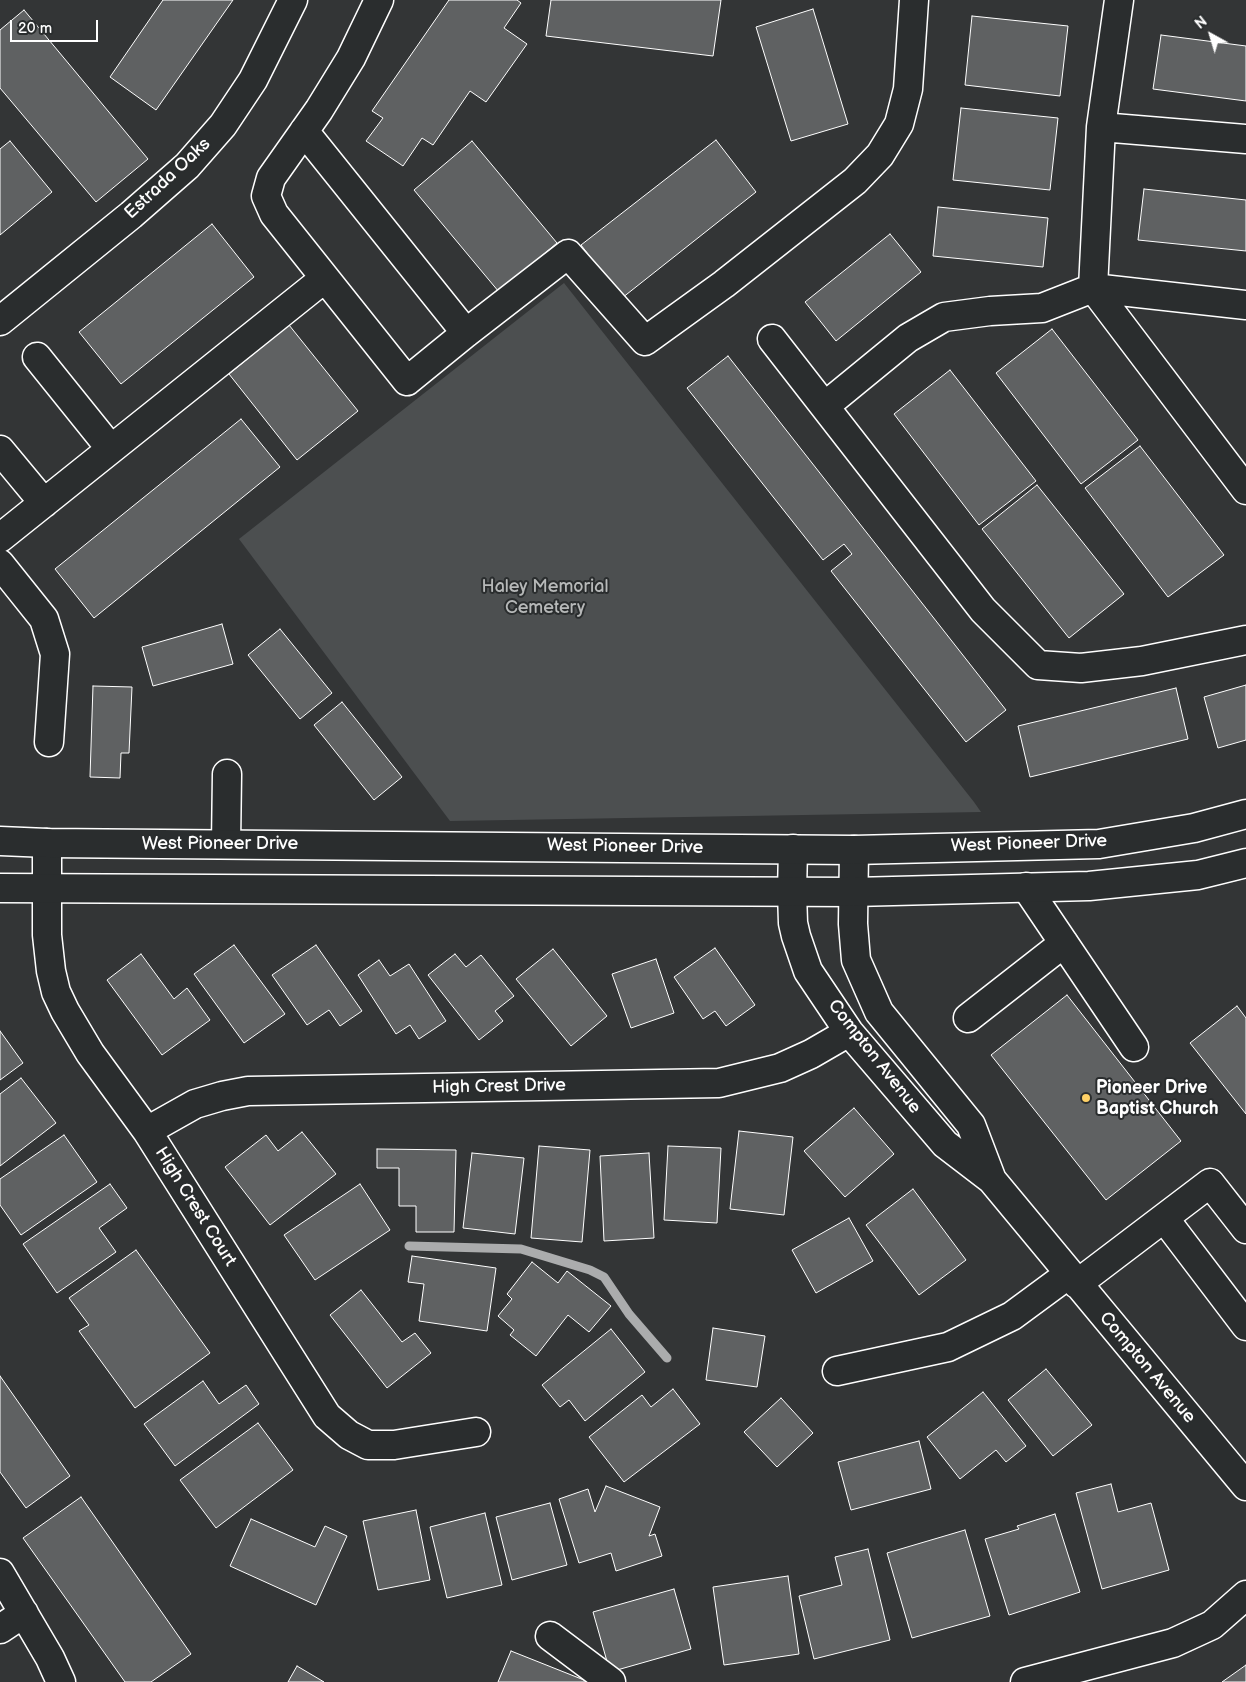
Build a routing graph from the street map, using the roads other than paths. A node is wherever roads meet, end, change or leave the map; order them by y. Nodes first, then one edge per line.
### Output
1 (293, 0) edge
2 (379, 0) edge
3 (914, 0) edge
4 (1119, 0) edge
5 (1101, 127) junction
6 (304, 131) junction
7 (1246, 138) edge
8 (325, 278) junction
9 (1093, 288) junction
10 (1246, 305) edge
11 (0, 321) edge
12 (466, 333) junction
13 (772, 339) dead end
14 (37, 357) dead end
15 (825, 406) junction
16 (111, 449) junction
17 (0, 450) edge
18 (1246, 490) edge
19 (44, 503) junction
20 (0, 538) edge
21 (0, 564) edge
22 (1246, 640) edge
23 (49, 742) dead end
24 (227, 774) dead end
25 (1246, 814) edge
26 (0, 841) edge
27 (47, 843) junction
28 (226, 844) junction
29 (792, 849) junction
30 (854, 850) junction
31 (1246, 863) edge
32 (1026, 887) junction
33 (0, 888) edge
34 (46, 889) junction
35 (792, 892) junction
36 (854, 892) junction
37 (1064, 943) junction
38 (968, 1018) dead end
39 (850, 1032) junction
40 (1134, 1047) dead end
41 (147, 1131) junction
42 (992, 1180) junction
43 (1164, 1218) junction
44 (1246, 1229) edge
45 (1073, 1279) junction
46 (1246, 1326) edge
47 (837, 1371) dead end
48 (476, 1432) dead end
49 (1246, 1486) edge
50 (0, 1573) edge
51 (1246, 1595) edge
52 (24, 1613) junction
53 (0, 1629) edge
54 (550, 1636) dead end
55 (1105, 1673) edge
56 (61, 1682) edge
57 (611, 1682) edge
58 (1025, 1682) edge

1 - 11 street, Estrada Oaks
2 - 6 street
3 - 12 street
4 - 5 street
5 - 7 street
5 - 9 street
6 - 8 street
6 - 12 street
8 - 12 street
8 - 16 street
9 - 10 street
9 - 15 street
9 - 18 street
13 - 15 street
14 - 16 street
15 - 22 street
16 - 19 street
17 - 19 street
19 - 20 street
21 - 23 street
24 - 28 street
25 - 30 street, West Pioneer Drive
26 - 27 street, West Pioneer Drive
27 - 28 street, West Pioneer Drive
27 - 34 street, High Crest Court
28 - 29 street, West Pioneer Drive
29 - 30 street, West Pioneer Drive
29 - 35 street, Compton Avenue
30 - 36 street, Compton Avenue
31 - 32 street
32 - 36 street
32 - 37 street
33 - 34 street
34 - 35 street
34 - 41 street, High Crest Court
35 - 36 street
35 - 39 street, Compton Avenue
36 - 42 street, Compton Avenue
37 - 38 street
37 - 40 street
39 - 41 street, High Crest Drive
39 - 42 street, Compton Avenue
41 - 48 street, High Crest Court
42 - 45 street, Compton Avenue
43 - 44 street
43 - 45 street
43 - 46 street
45 - 47 street
45 - 49 street, Compton Avenue
50 - 52 street
51 - 55 street
52 - 53 street
52 - 56 street
54 - 57 street
55 - 58 street

